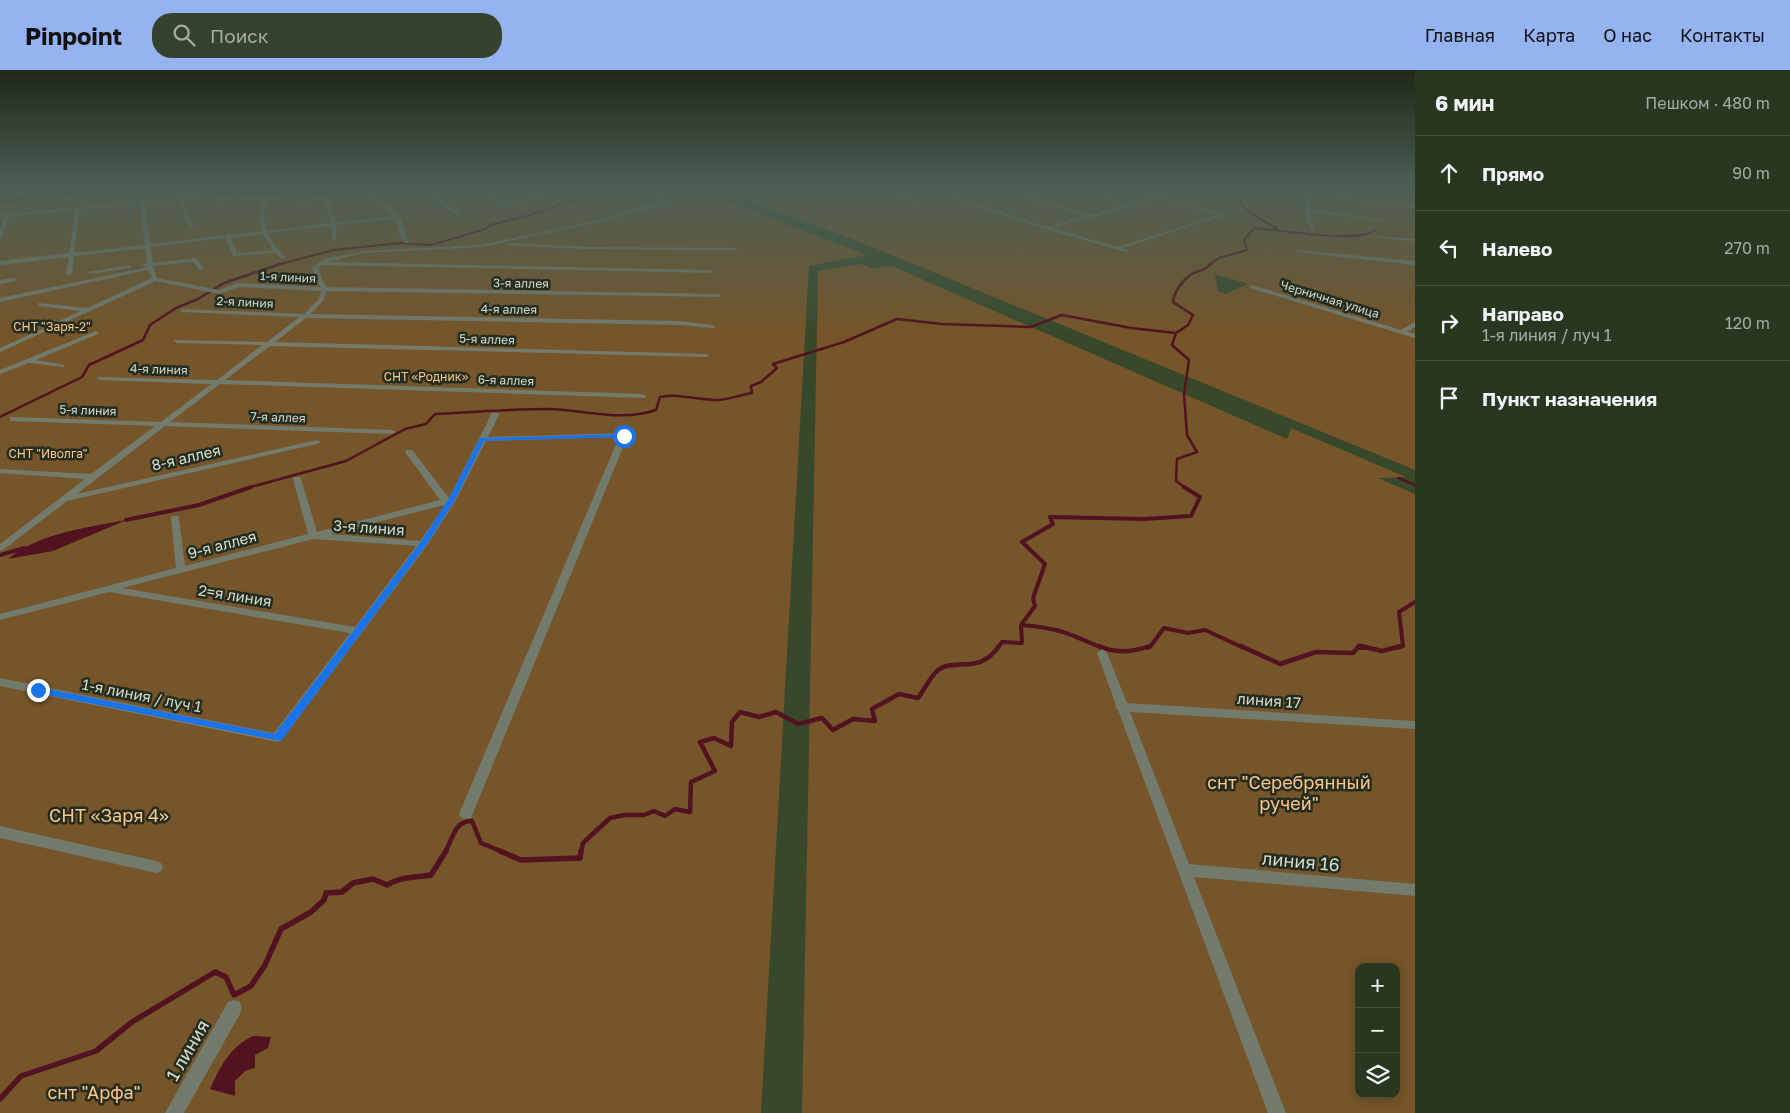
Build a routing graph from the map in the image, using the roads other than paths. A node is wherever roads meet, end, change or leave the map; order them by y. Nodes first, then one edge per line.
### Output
1 (74, 237) edge
2 (147, 237) edge
3 (228, 237) joint
4 (267, 237) edge
5 (334, 237) edge
6 (402, 237) edge
7 (525, 237) edge
8 (1078, 237) edge
9 (1154, 237) edge
10 (1379, 237) dead end
11 (334, 240) dead end
12 (1415, 240) edge
13 (407, 242) dead end
14 (498, 243) junction
15 (148, 246) junction
16 (1118, 248) junction
17 (735, 249) dead end
18 (276, 251) junction
19 (1126, 251) dead end
20 (1298, 251) dead end
21 (1314, 253) junction
22 (71, 255) junction
23 (282, 257) dead end
24 (1361, 258) junction
25 (0, 263) edge
26 (1415, 263) edge
27 (318, 264) junction
28 (1373, 264) junction
29 (150, 266) junction
30 (1415, 268) edge
31 (201, 269) dead end
32 (90, 272) dead end
33 (710, 272) dead end
34 (69, 274) dead end
35 (155, 279) junction
36 (14, 280) dead end
37 (0, 282) edge
38 (1252, 287) dead end
39 (324, 289) junction
40 (718, 296) dead end
41 (0, 300) edge
42 (40, 304) dead end
43 (89, 310) junction
44 (183, 310) dead end
45 (305, 316) junction
46 (1415, 324) edge
47 (712, 327) dead end
48 (1402, 332) junction
49 (96, 333) dead end
50 (1415, 336) edge
51 (177, 341) dead end
52 (268, 344) junction
53 (0, 350) edge
54 (706, 356) dead end
55 (29, 360) junction
56 (62, 366) dead end
57 (0, 372) edge
58 (100, 378) dead end
59 (218, 382) junction
60 (642, 396) dead end
61 (494, 415) dead end
62 (13, 419) dead end
63 (163, 424) junction
64 (392, 432) dead end
65 (482, 439) junction
66 (317, 442) dead end
67 (409, 452) dead end
68 (0, 471) edge
69 (92, 477) junction
70 (297, 479) dead end
71 (62, 500) junction
72 (449, 501) junction
73 (175, 518) dead end
74 (313, 536) junction
75 (0, 537) edge
76 (13, 538) junction
77 (423, 544) junction
78 (0, 548) edge
79 (182, 570) junction
80 (108, 589) junction
81 (0, 617) edge
82 (358, 631) junction
83 (1102, 653) dead end
84 (0, 682) edge
85 (1121, 707) junction
86 (1415, 725) edge
87 (466, 814) dead end
88 (0, 832) edge
89 (156, 867) dead end
90 (1184, 870) junction
91 (1415, 890) edge
92 (234, 1008) dead end
93 (174, 1113) edge
94 (1277, 1113) edge

1 - 22 street
2 - 15 street
3 - 15 street
3 - 18 street
4 - 18 street, 1-я линия
5 - 11 street
6 - 13 street
7 - 14 street
8 - 16 street
9 - 16 street
10 - 12 street
14 - 17 street
14 - 27 street
15 - 22 street
15 - 29 street
16 - 19 street
18 - 23 street, 1-я линия
20 - 21 street
21 - 24 street
21 - 28 street
22 - 25 street
22 - 34 street
24 - 26 street
24 - 28 street
27 - 33 street
27 - 39 street
28 - 30 street
29 - 31 street
29 - 32 street
29 - 35 street
29 - 41 street
35 - 39 street, 1-я линия
35 - 43 street
36 - 37 street
38 - 48 street, Черничная улица
39 - 40 street, 3-я аллея
39 - 45 street
42 - 43 street
43 - 53 street
44 - 45 street, 2-я линия
45 - 47 street, 4-я аллея
45 - 52 street
46 - 48 street
48 - 50 street, Черничная улица
49 - 55 street
51 - 52 street
52 - 54 street, 5-я аллея
52 - 59 street
55 - 56 street
55 - 57 street
58 - 59 street, 4-я линия
59 - 60 street, 6-я аллея
59 - 63 street
61 - 65 street
62 - 63 street, 5-я линия
63 - 64 street, 7-я аллея
63 - 69 street
65 - 72 street
65 - 87 street
66 - 71 street, 8-я аллея
67 - 72 street
68 - 69 street
69 - 71 street
70 - 74 street
71 - 76 street
72 - 74 street, 9-я аллея
72 - 77 street
73 - 79 street
74 - 77 street, 3-я линия
74 - 79 street, 9-я аллея
75 - 76 street
76 - 78 street
77 - 82 street
79 - 80 street, 9-я аллея
80 - 81 street, 9-я аллея
80 - 82 street, 2=я линия
82 - 84 street, 1-я линия / луч 1
83 - 85 street
85 - 86 street, линия 17
85 - 90 street
88 - 89 street
90 - 91 street, линия 16
90 - 94 street
92 - 93 street, 1 линия

